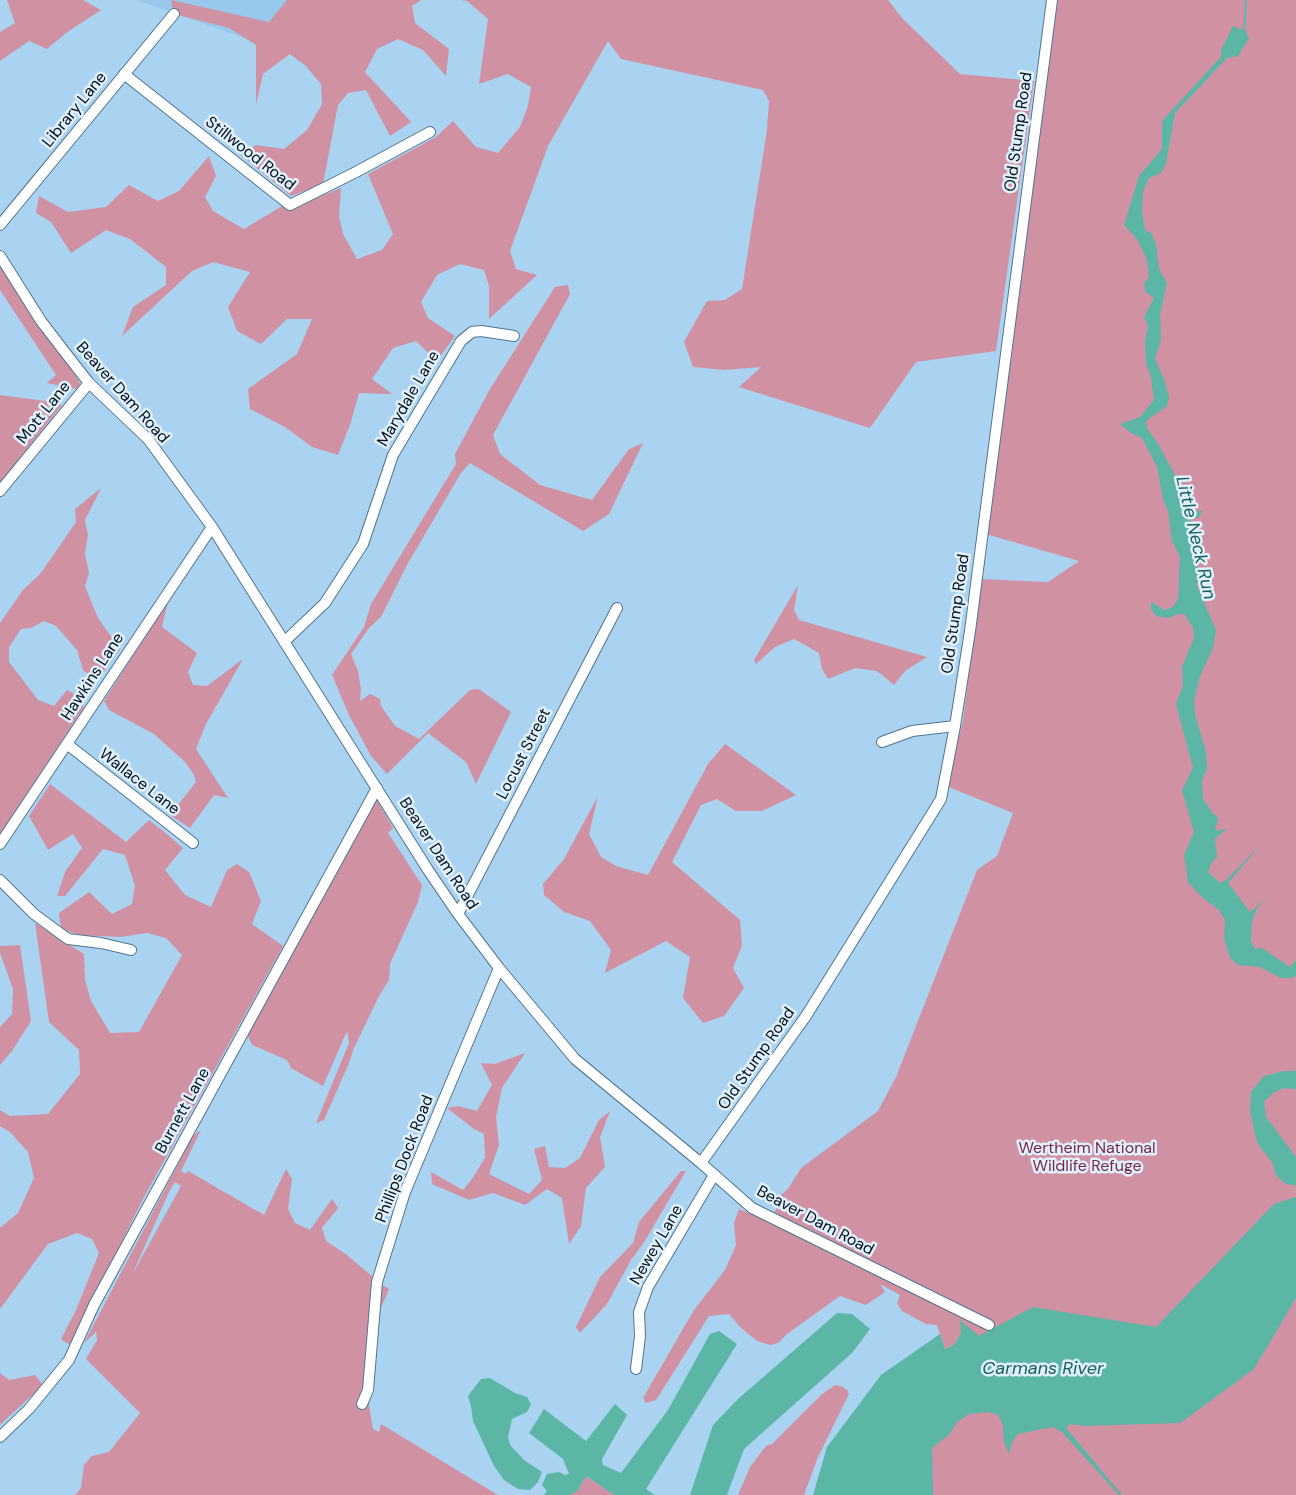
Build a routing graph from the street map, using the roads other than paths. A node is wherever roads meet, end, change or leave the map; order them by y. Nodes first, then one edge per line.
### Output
1 (1052, 0) edge
2 (174, 14) dead end
3 (124, 74) junction
4 (430, 132) dead end
5 (0, 225) edge
6 (0, 256) edge
7 (514, 336) dead end
8 (89, 383) junction
9 (0, 491) edge
10 (212, 527) junction
11 (617, 608) dead end
12 (284, 642) junction
13 (955, 726) junction
14 (882, 742) dead end
15 (67, 744) junction
16 (377, 788) junction
17 (193, 843) dead end
18 (0, 844) edge
19 (0, 880) edge
20 (458, 914) junction
21 (131, 950) dead end
22 (499, 968) junction
23 (701, 1163) junction
24 (714, 1175) junction
25 (989, 1325) dead end
26 (636, 1369) dead end
27 (362, 1404) dead end
28 (0, 1437) edge

1 - 13 street, Old Stump Road
2 - 3 street, Library Lane
3 - 4 street, Stillwood Road
3 - 5 street, Library Lane
6 - 8 street, Beaver Dam Road
7 - 12 street, Marydale Lane
8 - 9 street, Mott Lane
8 - 10 street, Beaver Dam Road
10 - 12 street, Beaver Dam Road
10 - 15 street, Hawkins Lane
11 - 20 street, Locust Street
12 - 16 street, Beaver Dam Road
13 - 14 street
13 - 23 street, Old Stump Road
15 - 17 street, Wallace Lane
15 - 18 street, Hawkins Lane
16 - 20 street, Beaver Dam Road
16 - 28 street, Burnett Lane
19 - 21 street
20 - 22 street, Beaver Dam Road
22 - 23 street, Beaver Dam Road
22 - 27 street, Phillips Dock Road
23 - 24 street, Beaver Dam Road
24 - 25 street, Beaver Dam Road
24 - 26 street, Newey Lane

